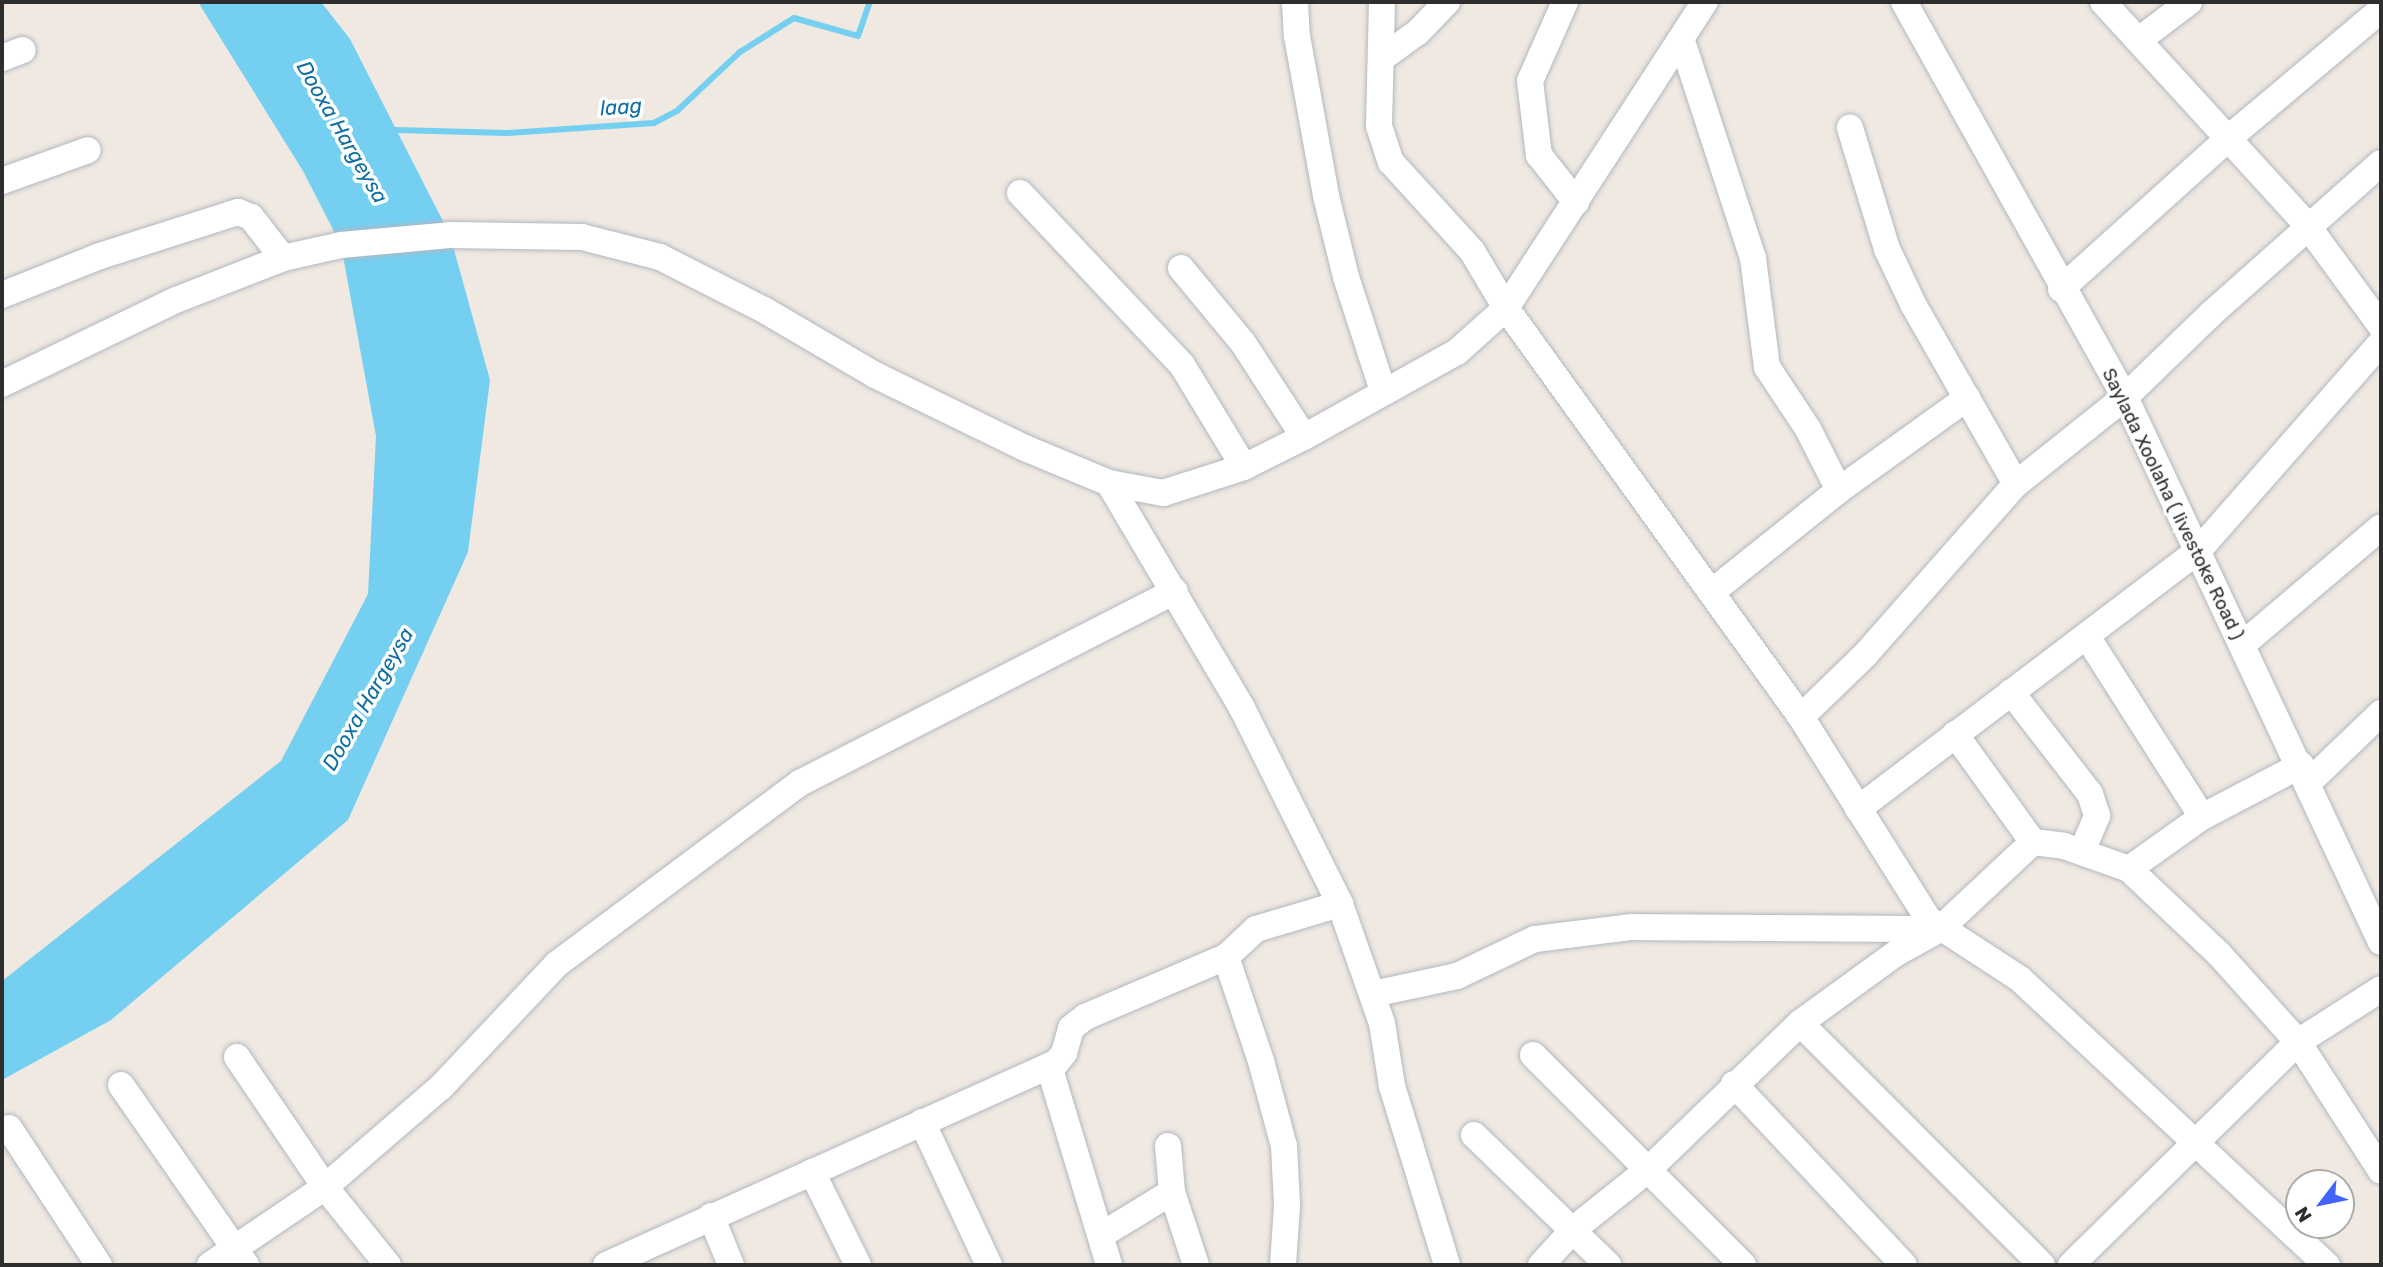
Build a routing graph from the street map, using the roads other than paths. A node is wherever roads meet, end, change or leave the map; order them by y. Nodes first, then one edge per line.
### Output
1 (1296, 2) edge
2 (1382, 2) edge
3 (1447, 2) edge
4 (1565, 2) edge
5 (1704, 2) edge
6 (1904, 2) edge
7 (2103, 2) edge
8 (2189, 2) edge
9 (2381, 10) edge
10 (2138, 40) junction
11 (1682, 41) junction
12 (1382, 58) junction
13 (1850, 128) dead end
14 (2230, 137) junction
15 (88, 150) dead end
16 (2381, 163) edge
17 (2, 181) edge
18 (1020, 193) dead end
19 (1576, 202) junction
20 (2307, 225) junction
21 (283, 258) junction
22 (1181, 268) dead end
23 (2061, 289) junction
24 (2, 295) edge
25 (1506, 308) junction
26 (2381, 326) edge
27 (2381, 343) edge
28 (2, 384) edge
29 (1383, 391) junction
30 (2125, 397) junction
31 (1967, 398) junction
32 (1304, 437) junction
33 (1244, 467) junction
34 (1109, 483) junction
35 (2016, 484) junction
36 (1839, 490) junction
37 (2381, 527) edge
38 (2198, 551) junction
39 (1175, 591) junction
40 (1713, 591) junction
41 (2088, 638) junction
42 (2242, 645) junction
43 (2011, 692) junction
44 (2381, 713) edge
45 (1801, 717) junction
46 (1955, 734) junction
47 (2305, 773) junction
48 (1858, 809) junction
49 (2203, 817) junction
50 (2033, 842) junction
51 (2082, 851) junction
52 (2129, 869) junction
53 (1340, 904) junction
54 (1940, 929) junction
55 (2381, 942) edge
56 (1226, 957) junction
57 (2381, 989) edge
58 (1373, 994) junction
59 (1800, 1023) junction
60 (2298, 1042) junction
61 (1534, 1055) dead end
62 (237, 1057) dead end
63 (1049, 1066) junction
64 (1734, 1084) junction
65 (121, 1085) dead end
66 (922, 1122) junction
67 (9, 1128) dead end
68 (1474, 1135) dead end
69 (1168, 1146) dead end
70 (2195, 1146) junction
71 (1649, 1169) junction
72 (2381, 1171) edge
73 (811, 1172) junction
74 (326, 1187) junction
75 (1172, 1192) junction
76 (711, 1216) junction
77 (1574, 1229) junction
78 (1103, 1234) junction
79 (240, 1257) edge
80 (99, 1265) edge
81 (210, 1265) edge
82 (388, 1265) edge
83 (606, 1265) edge
84 (731, 1265) edge
85 (858, 1265) edge
86 (989, 1265) edge
87 (1109, 1265) edge
88 (1196, 1265) edge
89 (1283, 1265) edge
90 (1447, 1265) edge
91 (1541, 1265) edge
92 (1608, 1265) edge
93 (1743, 1265) edge
94 (1904, 1265) edge
95 (2042, 1265) edge
96 (2071, 1265) edge
97 (2327, 1265) edge

1 - 29 street
2 - 12 street
3 - 12 street
4 - 19 street
5 - 11 street
6 - 23 street, Saylada Xoolaha ( livestoke Road )
7 - 10 street
8 - 10 street
9 - 14 street
10 - 14 street
11 - 19 street
11 - 36 street
12 - 25 street
13 - 31 street
14 - 20 street
14 - 23 street
15 - 17 street
16 - 20 street
18 - 33 street
19 - 25 street
20 - 26 street
20 - 30 street
21 - 24 street
21 - 28 street
21 - 34 street
22 - 32 street
23 - 30 street, Saylada Xoolaha ( livestoke Road )
25 - 29 street
25 - 40 street
27 - 38 street
29 - 32 street
30 - 35 street
30 - 38 street, Saylada Xoolaha ( livestoke Road )
31 - 35 street
31 - 36 street
32 - 33 street
33 - 34 street
34 - 39 street
35 - 45 street
36 - 40 street
37 - 42 street
38 - 41 street
38 - 42 street, Saylada Xoolaha ( livestoke Road )
39 - 53 street
39 - 74 street
40 - 45 street
41 - 43 street
41 - 49 street
42 - 47 street, Saylada Xoolaha ( livestoke Road )
43 - 46 street
43 - 51 street
44 - 47 street
45 - 48 street
46 - 48 street
46 - 50 street
47 - 49 street
47 - 55 street, Saylada Xoolaha ( livestoke Road )
48 - 54 street
49 - 52 street
50 - 51 street
50 - 54 street
51 - 52 street
52 - 60 street
53 - 56 street
53 - 58 street
54 - 58 street
54 - 59 street
54 - 70 street
56 - 63 street
56 - 89 street
57 - 60 street
58 - 90 street
59 - 64 street
59 - 95 street
60 - 70 street
60 - 72 street
61 - 71 street
62 - 74 street
63 - 66 street
63 - 78 street
64 - 71 street
64 - 94 street
65 - 79 street
66 - 73 street
66 - 86 street
67 - 80 street
68 - 77 street
69 - 75 street
70 - 96 street
70 - 97 street
71 - 77 street
71 - 93 street
73 - 76 street
73 - 85 street
74 - 79 street
74 - 82 street
75 - 78 street
75 - 88 street
76 - 83 street
76 - 84 street
77 - 91 street
77 - 92 street
78 - 87 street
79 - 81 street

